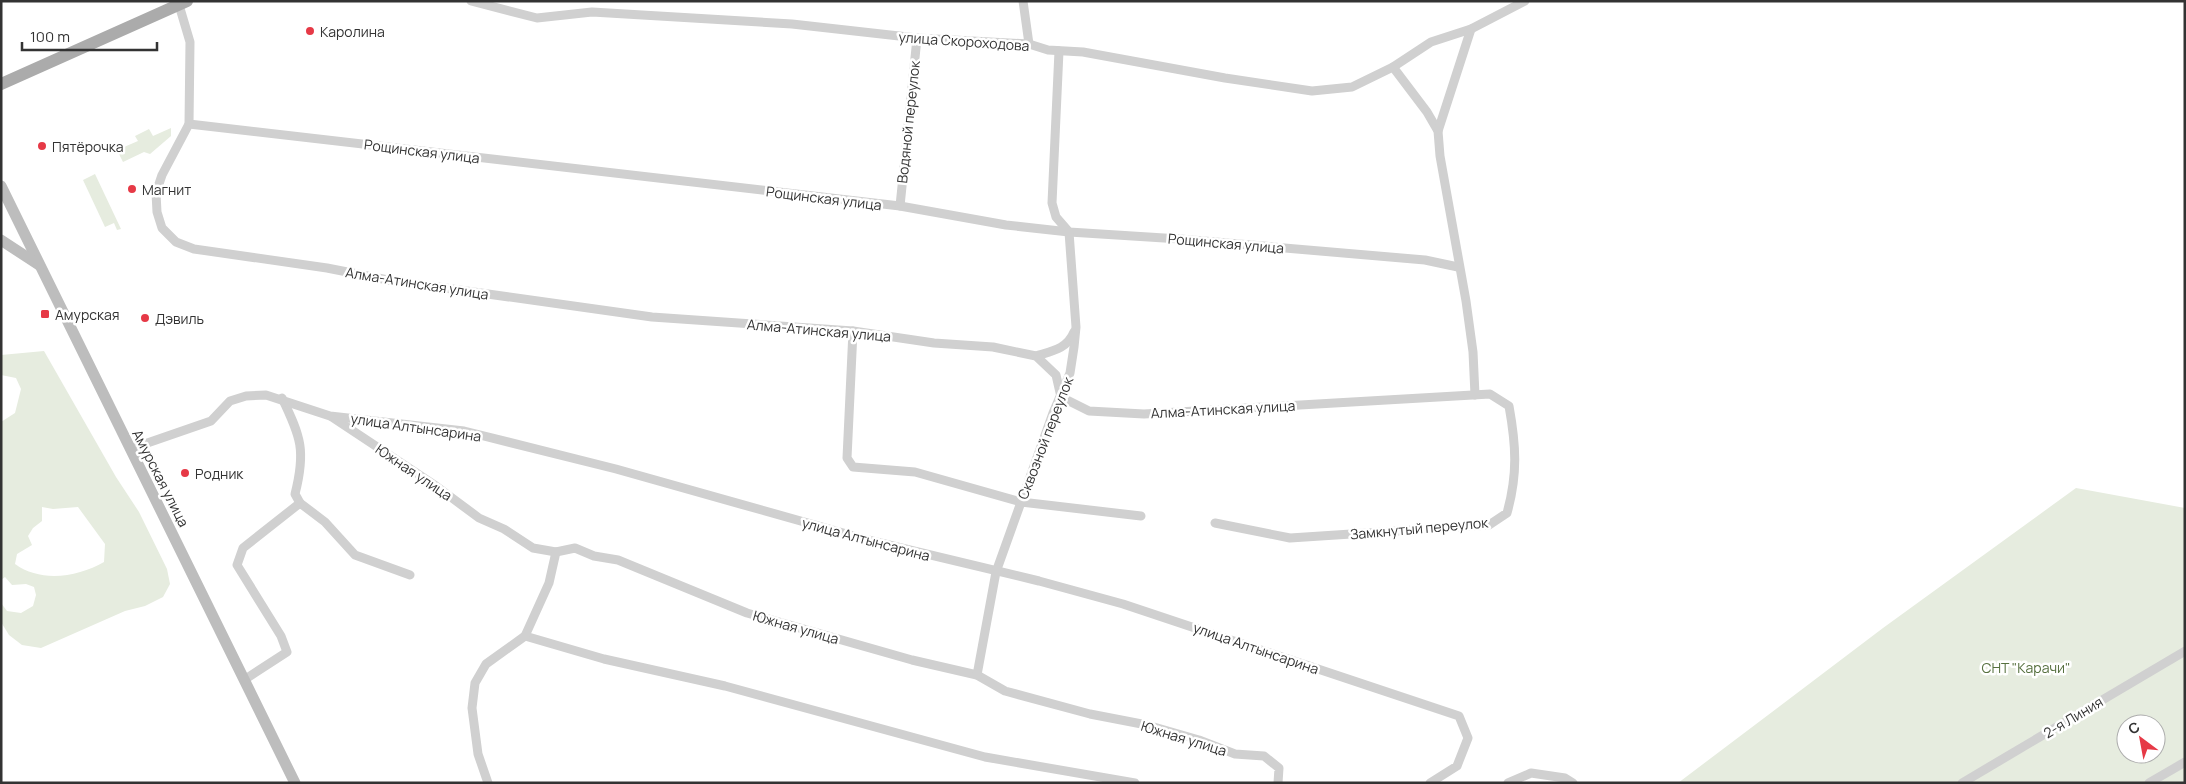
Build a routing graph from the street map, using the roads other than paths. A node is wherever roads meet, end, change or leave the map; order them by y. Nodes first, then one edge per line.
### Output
1 (471, 1) edge
2 (1023, 1) edge
3 (1525, 1) edge
4 (183, 3) edge
5 (1472, 28) junction
6 (917, 38) junction
7 (1029, 44) junction
8 (1059, 51) junction
9 (1393, 67) junction
10 (1, 84) edge
11 (189, 124) junction
12 (1438, 131) junction
13 (1, 186) edge
14 (900, 206) junction
15 (1070, 232) junction
16 (1, 240) edge
17 (42, 267) junction
18 (1458, 267) junction
19 (1076, 327) junction
20 (853, 332) junction
21 (1036, 356) junction
22 (1475, 395) junction
23 (1061, 397) junction
24 (282, 398) junction
25 (330, 416) junction
26 (130, 449) junction
27 (1021, 502) junction
28 (300, 503) junction
29 (1141, 516) dead end
30 (1215, 522) dead end
31 (556, 552) junction
32 (996, 572) junction
33 (410, 575) dead end
34 (525, 636) junction
35 (2185, 651) edge
36 (978, 675) junction
37 (244, 680) junction
38 (2185, 762) edge
39 (295, 783) edge
40 (488, 783) edge
41 (1136, 783) edge
42 (1278, 783) edge
43 (1430, 783) edge
44 (1508, 783) edge
45 (1573, 783) edge
46 (1962, 783) edge
47 (2148, 783) edge

1 - 6 street, улица Скороходова
2 - 7 street
3 - 5 street, улица Скороходова
4 - 10 main road
4 - 11 street
5 - 9 street, улица Скороходова
5 - 12 street
6 - 7 street, улица Скороходова
6 - 14 street, Водяной переулок
7 - 8 street, улица Скороходова
8 - 9 street, улица Скороходова
8 - 15 street
9 - 12 street
11 - 14 street, Рощинская улица
11 - 20 street, Алма-Атинская улица
12 - 18 street
13 - 17 street, Амурская улица
14 - 15 street, Рощинская улица
15 - 18 street, Рощинская улица
15 - 19 street, Сквозной переулок
16 - 17 street
17 - 26 street, Амурская улица
18 - 22 street
19 - 21 street
19 - 23 street, Сквозной переулок
20 - 21 street, Алма-Атинская улица
20 - 27 street
21 - 23 street
22 - 23 street, Алма-Атинская улица
22 - 30 street, Замкнутый переулок
23 - 27 street, Сквозной переулок
24 - 25 street, улица Алтынсарина
24 - 26 street, улица Алтынсарина
24 - 28 street
25 - 31 street, Южная улица
25 - 32 street, улица Алтынсарина
26 - 37 street, Амурская улица
27 - 29 street
27 - 32 street, Сквозной переулок
28 - 33 street
28 - 37 street
31 - 34 street
31 - 36 street, Южная улица
32 - 36 street, Сквозной переулок
32 - 43 street, улица Алтынсарина
34 - 40 street
34 - 41 street
35 - 46 street, 2-я Линия
36 - 42 street, Южная улица
37 - 39 street, Амурская улица
38 - 47 street
44 - 45 street

